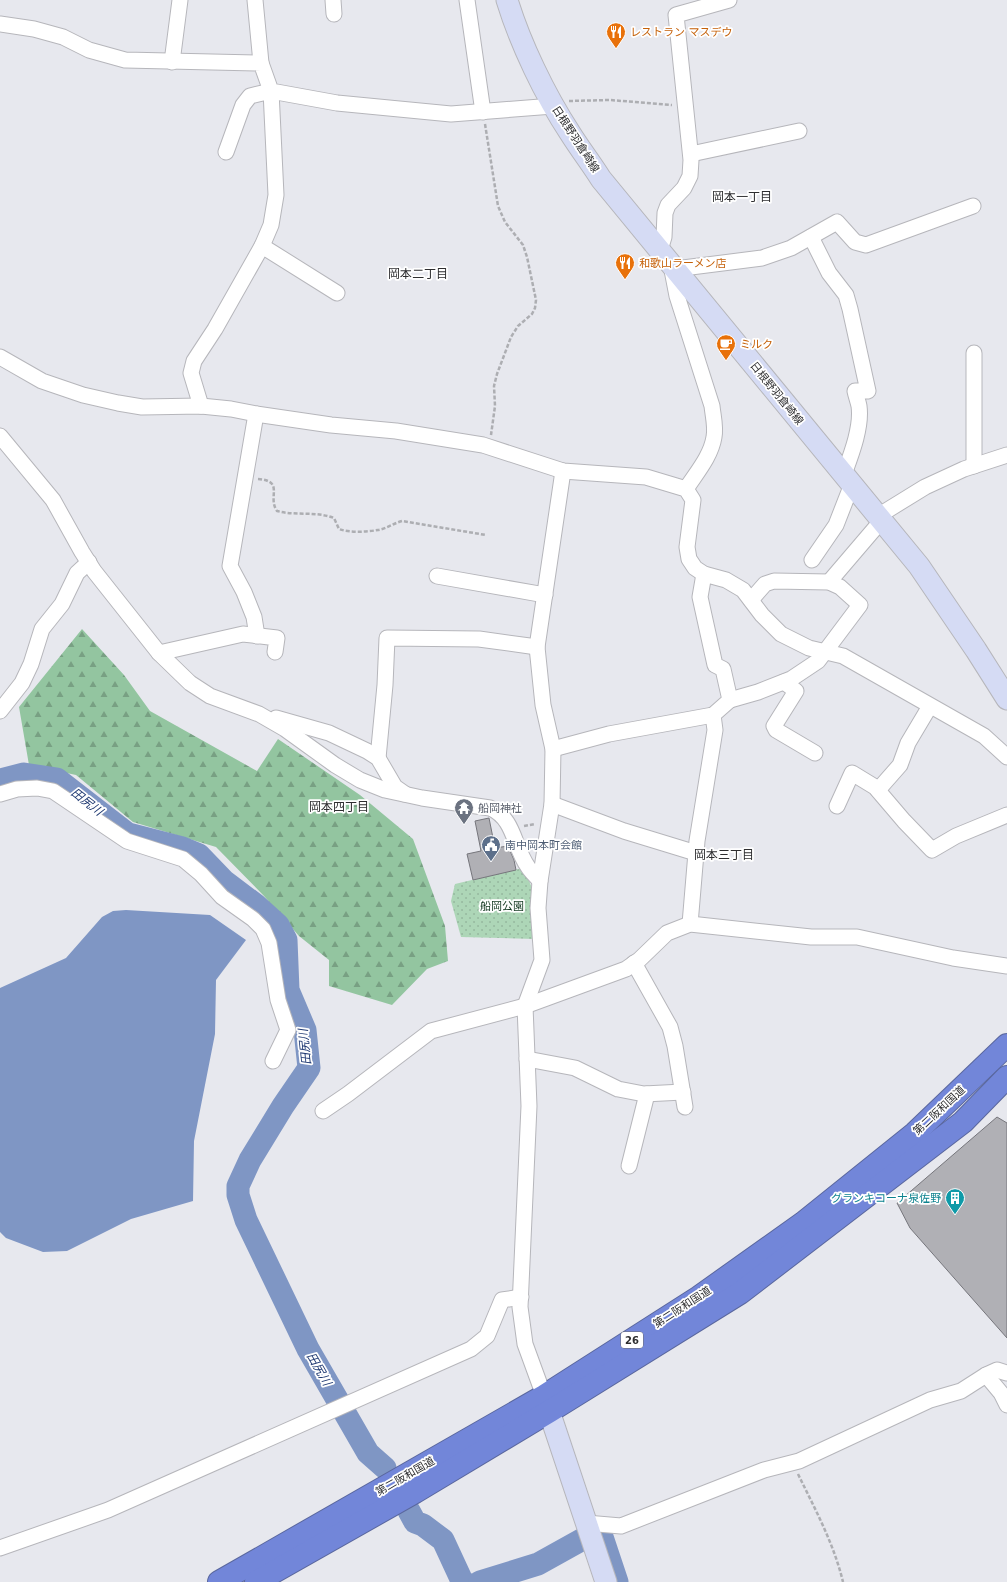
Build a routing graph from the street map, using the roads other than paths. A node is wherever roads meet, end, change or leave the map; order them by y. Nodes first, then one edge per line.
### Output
1 (180, 0) edge
2 (255, 0) edge
3 (468, 0) edge
4 (507, 0) edge
5 (729, 0) edge
6 (0, 24) edge
7 (172, 62) junction
8 (261, 63) junction
9 (271, 91) junction
10 (552, 103) junction
11 (483, 112) junction
12 (799, 131) dead end
13 (226, 152) dead end
14 (691, 154) junction
15 (973, 206) dead end
16 (811, 237) junction
17 (262, 246) junction
18 (668, 260) junction
19 (337, 293) dead end
20 (974, 353) dead end
21 (0, 357) edge
22 (201, 406) junction
23 (256, 414) junction
24 (0, 436) edge
25 (1007, 455) edge
26 (974, 466) junction
27 (563, 471) junction
28 (848, 479) junction
29 (686, 488) junction
30 (880, 518) junction
31 (812, 560) dead end
32 (89, 562) junction
33 (704, 574) junction
34 (437, 576) dead end
35 (829, 582) junction
36 (545, 595) junction
37 (750, 600) junction
38 (257, 636) junction
39 (537, 647) junction
40 (275, 652) dead end
41 (825, 652) junction
42 (159, 653) junction
43 (784, 682) junction
44 (730, 700) junction
45 (1007, 700) edge
46 (930, 706) junction
47 (0, 711) edge
48 (259, 714) junction
49 (713, 715) junction
50 (553, 749) junction
51 (815, 752) dead end
52 (1007, 757) edge
53 (378, 758) junction
54 (878, 790) junction
55 (0, 794) edge
56 (405, 795) junction
57 (552, 804) junction
58 (837, 806) dead end
59 (1007, 815) edge
60 (696, 853) junction
61 (540, 881) junction
62 (690, 924) junction
63 (634, 963) junction
64 (1007, 966) edge
65 (524, 1006) junction
66 (1007, 1045) edge
67 (527, 1059) junction
68 (273, 1061) dead end
69 (1007, 1077) edge
70 (683, 1092) junction
71 (647, 1094) junction
72 (685, 1108) dead end
73 (323, 1111) dead end
74 (629, 1166) dead end
75 (521, 1297) junction
76 (1007, 1373) edge
77 (986, 1375) junction
78 (547, 1404) junction
79 (1007, 1404) edge
80 (586, 1523) junction
81 (0, 1548) edge
82 (219, 1582) edge
83 (256, 1582) edge
84 (606, 1582) edge

1 - 7 street
2 - 8 street
3 - 11 street
4 - 10 main road, 日根野羽倉崎線
5 - 14 street
6 - 7 street
7 - 8 street
8 - 9 street
9 - 11 street
9 - 13 street
9 - 17 street
10 - 11 street
10 - 18 main road, 日根野羽倉崎線
12 - 14 street
14 - 18 street
15 - 16 street
16 - 18 street
16 - 28 street
17 - 19 street
17 - 22 street
18 - 28 main road, 日根野羽倉崎線
18 - 29 street
20 - 26 street
21 - 22 street
22 - 23 street
23 - 27 street
23 - 38 street
24 - 32 street
25 - 26 street
26 - 30 street
27 - 29 street
27 - 36 street
28 - 30 main road, 日根野羽倉崎線
28 - 31 street
29 - 33 street
30 - 35 street
30 - 45 main road, 日根野羽倉崎線
32 - 42 street
32 - 47 street
33 - 37 street
33 - 44 street
34 - 36 street
35 - 37 street
35 - 41 street
36 - 39 street
37 - 41 street
38 - 40 street
38 - 42 street
39 - 50 street
39 - 53 street
41 - 43 street
41 - 46 street
42 - 48 street
43 - 44 street
43 - 51 street
44 - 49 street
46 - 52 street
46 - 54 street
48 - 53 street
48 - 56 street
49 - 50 street
49 - 60 street
50 - 57 street
53 - 56 street
54 - 58 street
54 - 59 street
55 - 68 street
56 - 61 street
57 - 60 street
57 - 61 street
60 - 62 street
61 - 65 street
62 - 63 street
62 - 64 street
63 - 65 street
63 - 70 street
65 - 67 street
65 - 73 street
66 - 78 highway, 第二阪和国道 / 26
67 - 71 street
67 - 75 street
69 - 78 highway, 第二阪和国道 / 26
70 - 71 street
70 - 72 street
71 - 74 street
75 - 78 street
75 - 81 street
76 - 77 street
77 - 79 street
77 - 80 street
78 - 80 main road
78 - 82 highway, 第二阪和国道 / 26
78 - 83 highway, 第二阪和国道 / 26
80 - 84 main road

